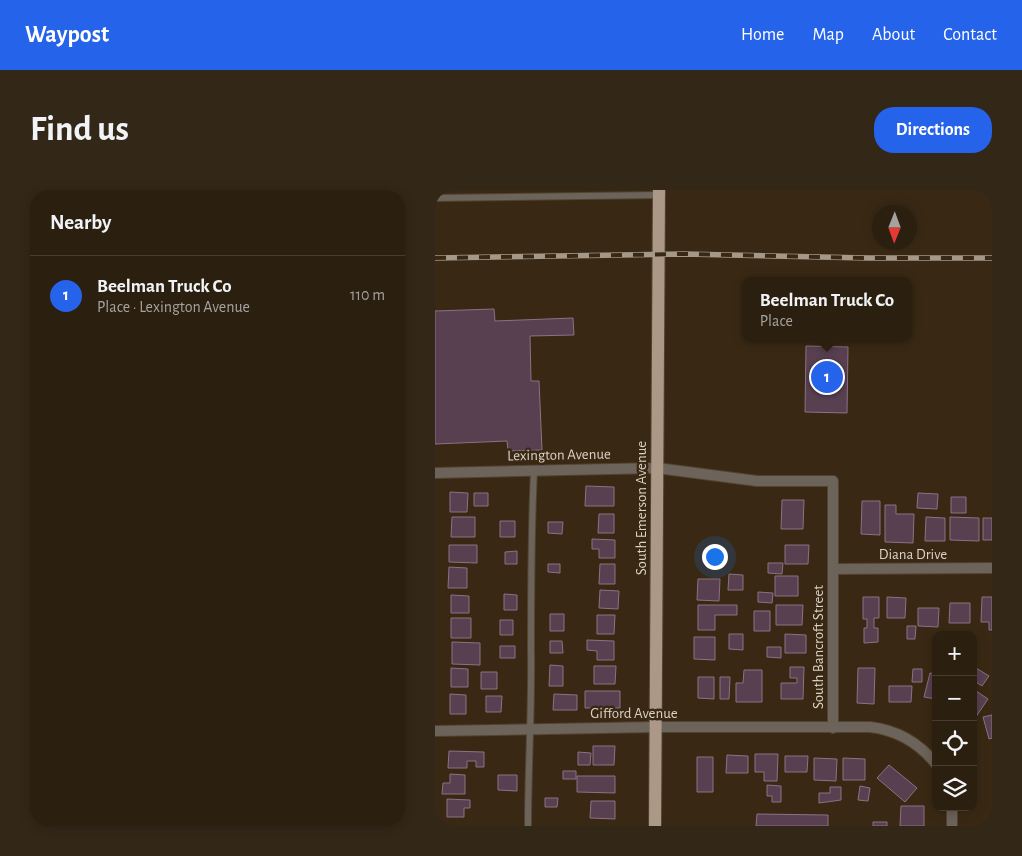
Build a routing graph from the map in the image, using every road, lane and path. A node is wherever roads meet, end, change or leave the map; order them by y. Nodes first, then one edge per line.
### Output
1 (659, 192) edge
2 (435, 198) edge
3 (657, 468) junction
4 (535, 471) junction
5 (435, 474) edge
6 (833, 481) joint
7 (992, 568) edge
8 (833, 569) junction
9 (655, 727) junction
10 (833, 728) junction
11 (530, 729) junction
12 (435, 731) edge
13 (932, 760) edge
14 (952, 811) edge
15 (528, 826) edge
16 (655, 826) edge
17 (953, 826) edge

1 - 2 lane
1 - 3 main road, South Emerson Avenue
3 - 4 street, Lexington Avenue
3 - 6 street, Lexington Avenue
3 - 9 main road, South Emerson Avenue
4 - 5 street, Lexington Avenue
4 - 11 lane
6 - 8 street, South Bancroft Street
7 - 8 street, Diana Drive
8 - 10 street, South Bancroft Street
9 - 10 street, Gifford Avenue
9 - 11 street, Gifford Avenue
9 - 16 main road, South Emerson Avenue
10 - 13 street, South Bancroft Street
11 - 12 street, Gifford Avenue
11 - 15 lane
14 - 17 street

